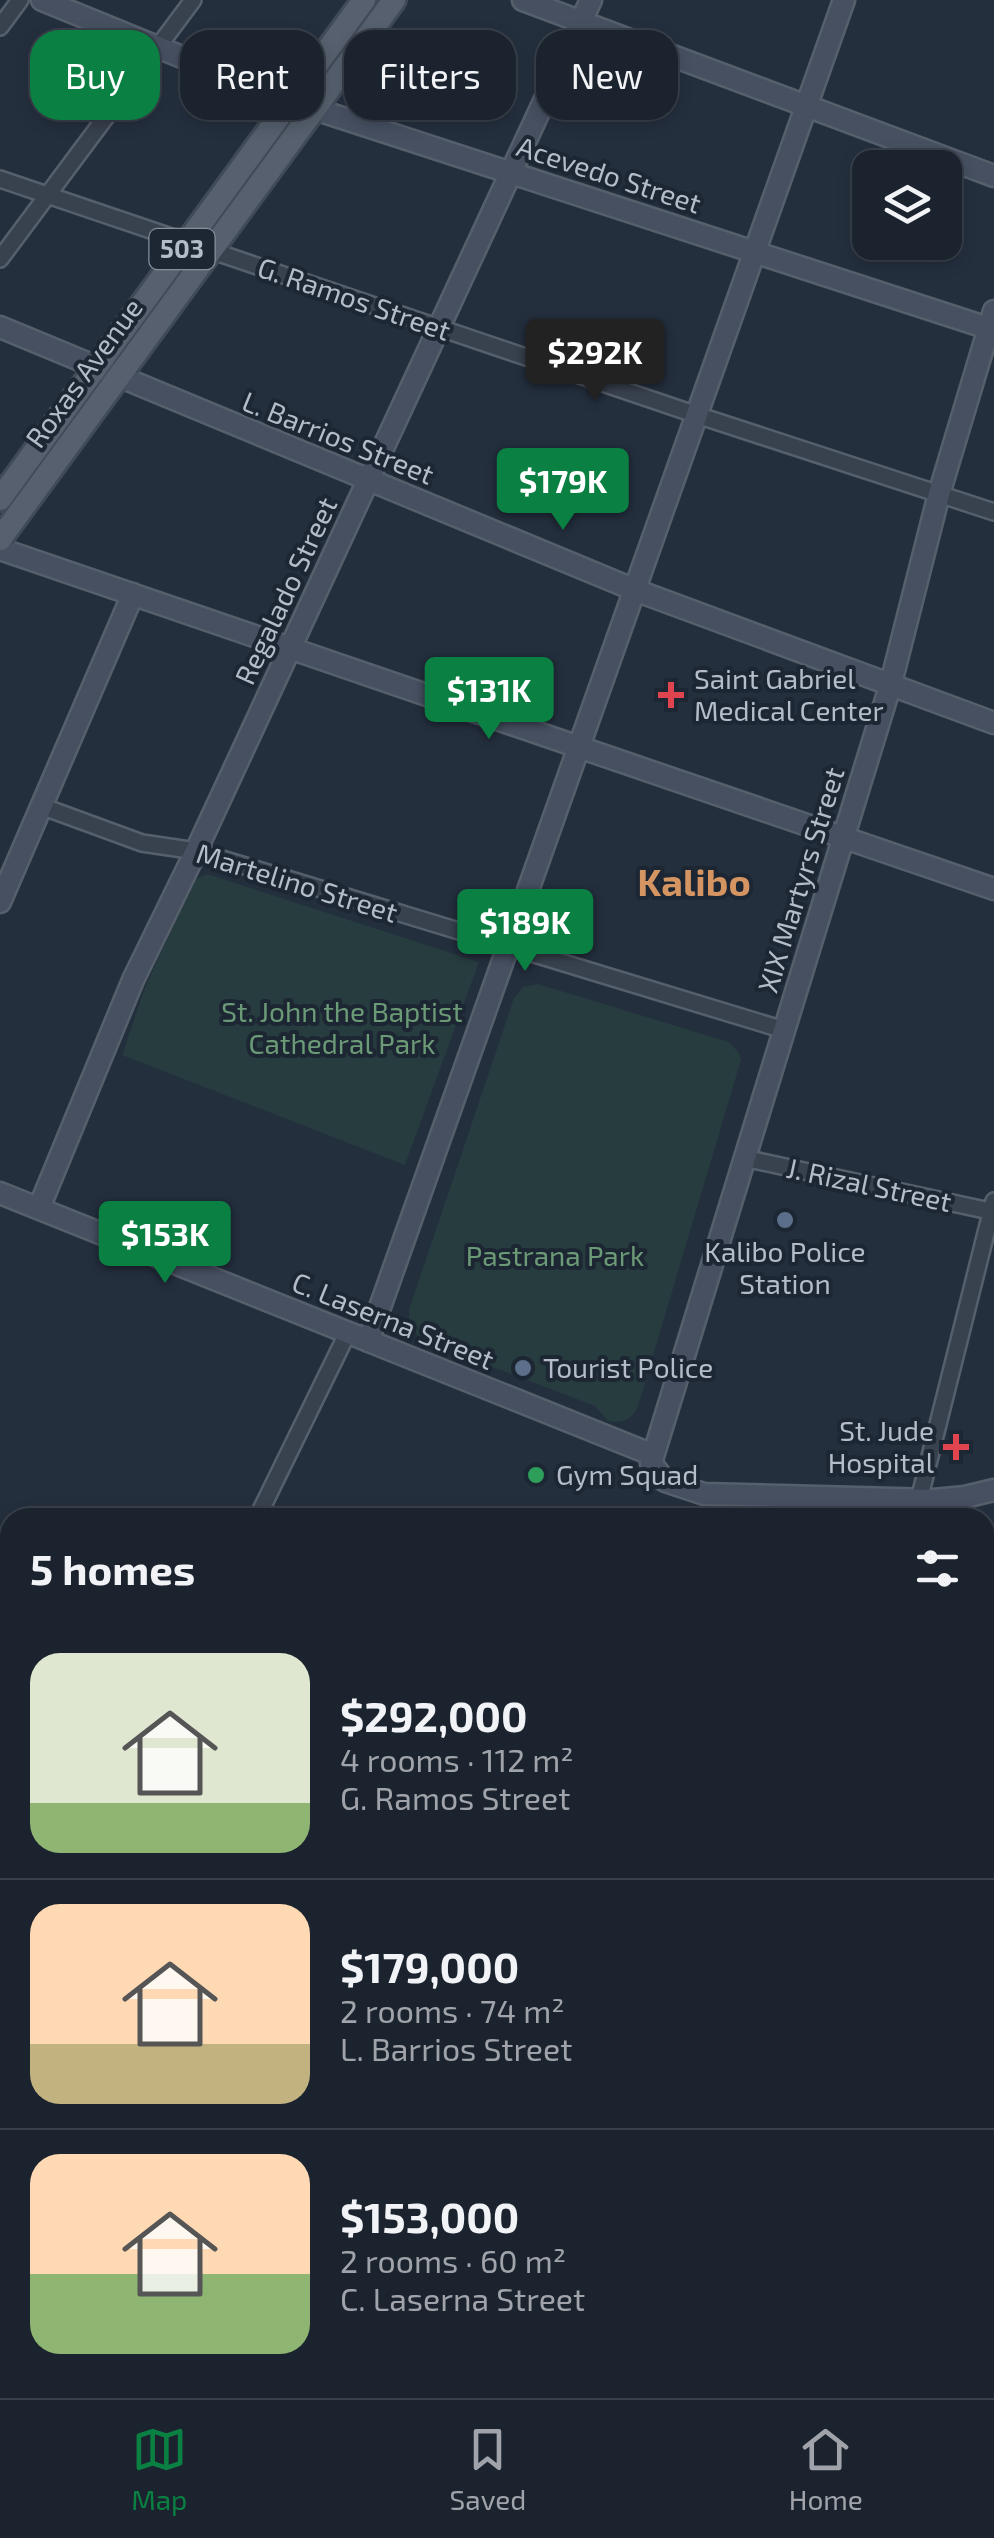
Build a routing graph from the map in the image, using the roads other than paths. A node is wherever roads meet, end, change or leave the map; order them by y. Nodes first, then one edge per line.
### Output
1 (20, 0) edge
2 (42, 0) edge
3 (194, 0) edge
4 (364, 0) edge
5 (394, 0) edge
6 (523, 0) edge
7 (590, 0) edge
8 (844, 0) edge
9 (581, 21) junction
10 (0, 27) edge
11 (112, 30) edge
12 (160, 44) edge
13 (324, 55) edge
14 (324, 95) edge
15 (807, 106) junction
16 (324, 112) edge
17 (103, 120) edge
18 (276, 120) edge
19 (306, 120) edge
20 (512, 172) junction
21 (994, 176) edge
22 (0, 179) edge
23 (48, 195) junction
24 (187, 243) junction
25 (211, 251) junction
26 (755, 252) junction
27 (0, 259) edge
28 (992, 323) edge
29 (0, 327) edge
30 (439, 328) junction
31 (95, 369) junction
32 (118, 378) junction
33 (697, 416) junction
34 (368, 480) junction
35 (939, 494) junction
36 (0, 499) edge
37 (994, 512) edge
38 (0, 539) edge
39 (0, 549) edge
40 (635, 590) junction
41 (133, 594) junction
42 (290, 648) junction
43 (891, 683) junction
44 (994, 723) edge
45 (579, 747) junction
46 (41, 806) junction
47 (844, 838) junction
48 (196, 851) junction
49 (994, 889) edge
50 (0, 902) edge
51 (508, 948) junction
52 (784, 1030) junction
53 (744, 1158) junction
54 (0, 1193) edge
55 (39, 1208) junction
56 (993, 1208) edge
57 (348, 1332) junction
58 (368, 1340) junction
59 (652, 1459) junction
60 (994, 1490) edge
61 (919, 1500) junction
62 (262, 1508) edge

1 - 10 street
2 - 11 street, Acevedo Street
3 - 12 street
4 - 13 main road, Roxas Avenue / 503
5 - 14 main road, Roxas Avenue / 503
6 - 9 street
7 - 9 street, Regalado Street
8 - 15 street
9 - 15 street
9 - 20 street, Regalado Street
15 - 21 street
15 - 26 street
16 - 20 street, Acevedo Street
17 - 23 street
18 - 24 main road, Roxas Avenue / 503
19 - 25 main road, Roxas Avenue / 503
20 - 26 street, Acevedo Street
20 - 30 street, Regalado Street
22 - 23 street, G. Ramos Street
23 - 24 street, G. Ramos Street
23 - 27 street
24 - 25 street, G. Ramos Street
24 - 31 main road, Roxas Avenue / 503
25 - 30 street, G. Ramos Street
25 - 32 main road, Roxas Avenue / 503
26 - 28 street, Acevedo Street
26 - 33 street
28 - 35 street, XIX Martyrs Street
29 - 31 street, L. Barrios Street
30 - 33 street, G. Ramos Street
30 - 34 street, Regalado Street
31 - 32 street, L. Barrios Street
31 - 36 main road, Roxas Avenue / 503
32 - 34 street, L. Barrios Street
32 - 38 main road, Roxas Avenue / 503
33 - 35 street, G. Ramos Street
33 - 40 street
34 - 40 street, L. Barrios Street
34 - 42 street, Regalado Street
35 - 37 street, G. Ramos Street
35 - 43 street, XIX Martyrs Street
39 - 41 street
40 - 43 street, L. Barrios Street
40 - 45 street
41 - 42 street
41 - 46 street
42 - 45 street
42 - 48 street, Regalado Street
43 - 44 street, L. Barrios Street
43 - 47 street, XIX Martyrs Street
45 - 47 street
45 - 51 street
46 - 48 street, Martelino Street
46 - 50 street
47 - 49 street
47 - 52 street, XIX Martyrs Street
48 - 51 street, Martelino Street
48 - 55 street, Regalado Street
51 - 52 street, Martelino Street
51 - 58 street
52 - 53 street, XIX Martyrs Street
53 - 56 street, J. Rizal Street
53 - 59 street, XIX Martyrs Street
54 - 55 street, C. Laserna Street
55 - 57 street, C. Laserna Street
56 - 61 street
57 - 58 street, C. Laserna Street
57 - 62 street
58 - 59 street, C. Laserna Street
59 - 61 street, C. Laserna Street
60 - 61 street, C. Laserna Street

